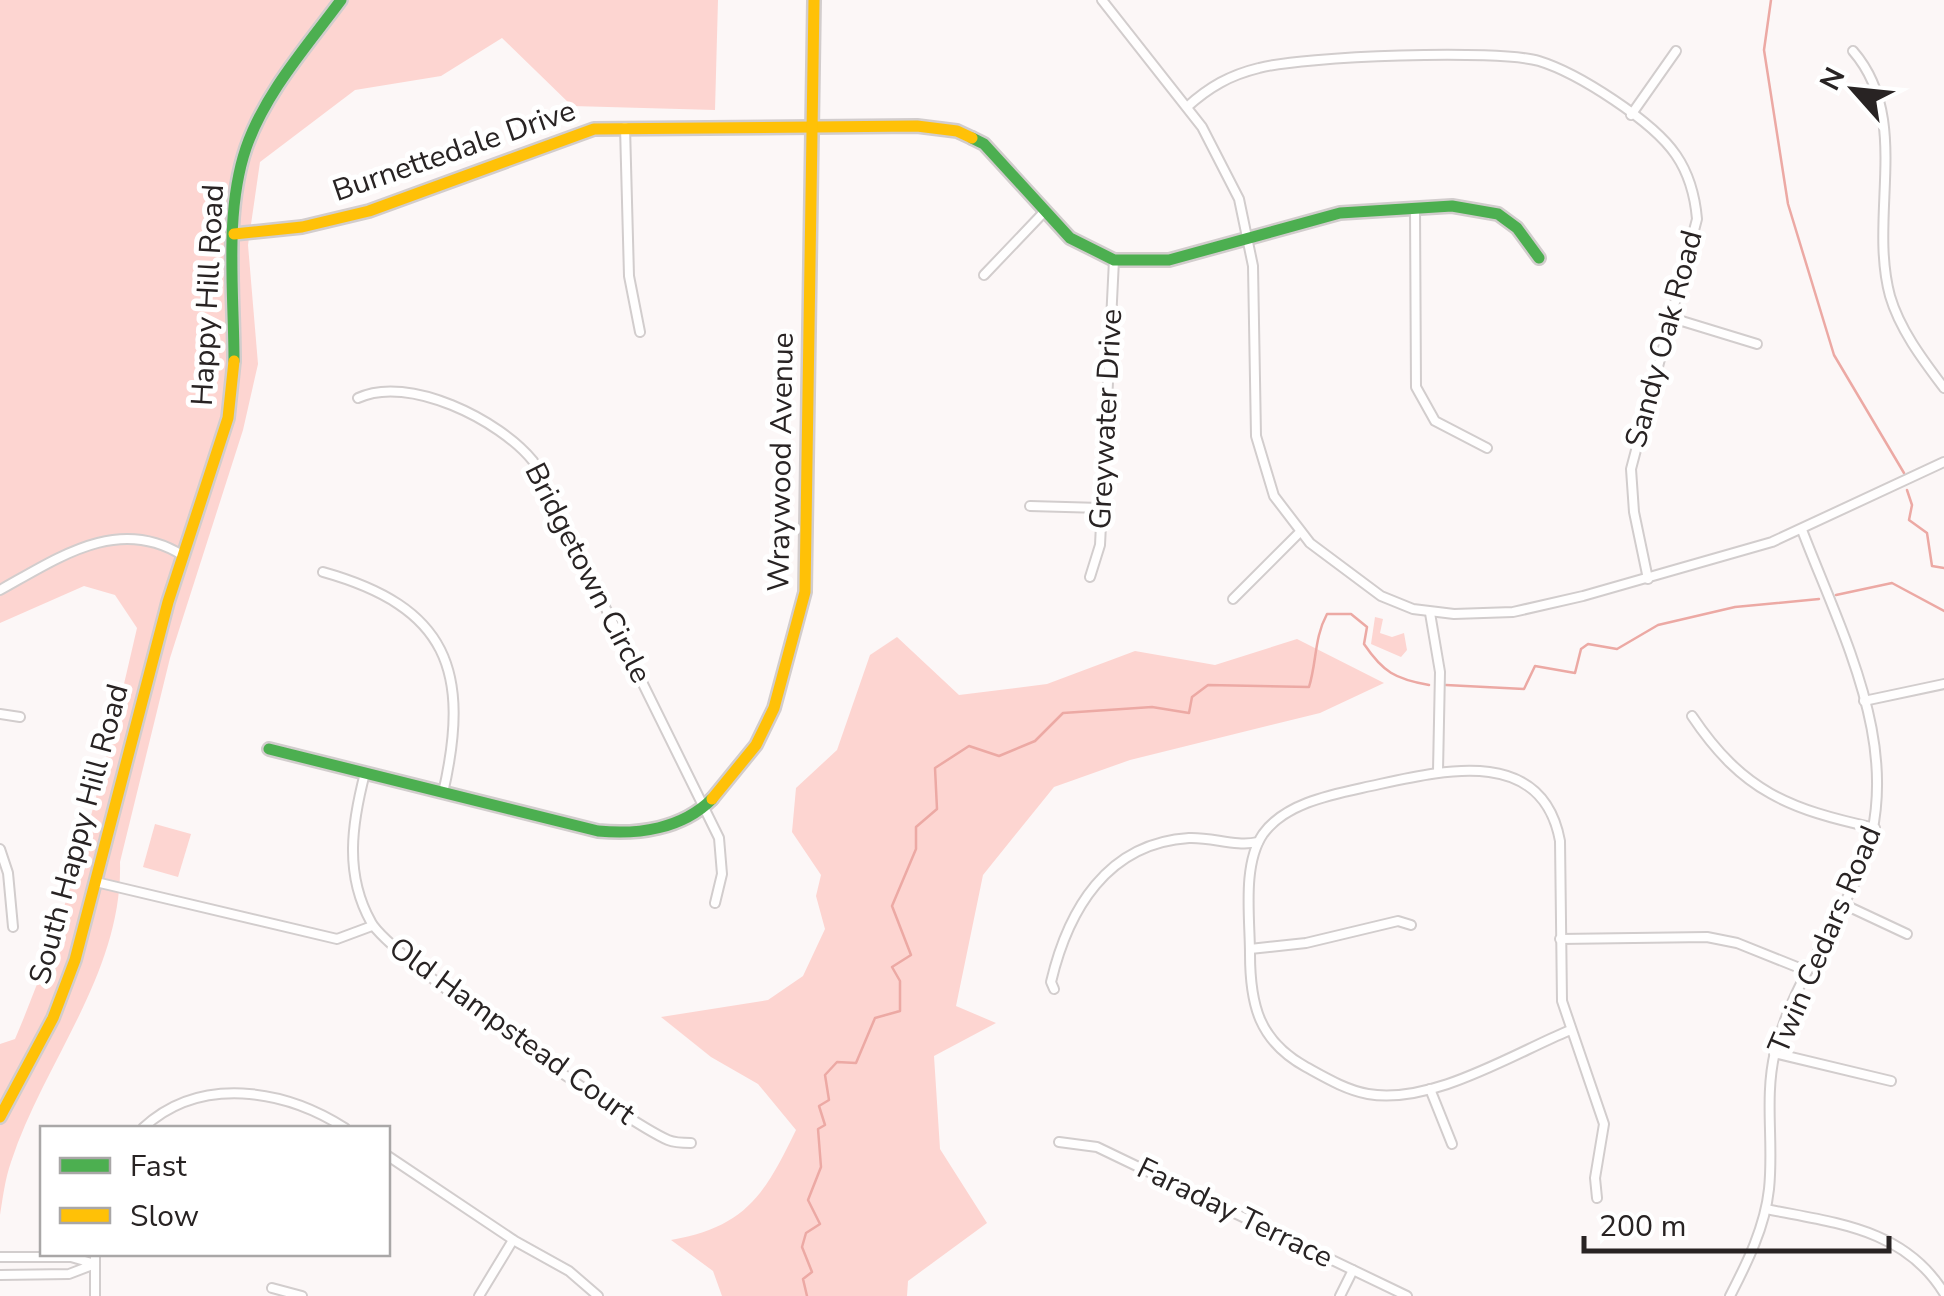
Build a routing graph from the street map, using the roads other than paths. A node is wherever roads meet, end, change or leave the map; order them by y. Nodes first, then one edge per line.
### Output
1 (341, 0) edge
2 (814, 0) edge
3 (1102, 0) edge
4 (1676, 51) dead end
5 (1854, 51) dead end
6 (1187, 107) junction
7 (1631, 115) junction
8 (625, 127) junction
9 (812, 127) junction
10 (1415, 208) junction
11 (1046, 210) junction
12 (234, 234) junction
13 (1249, 239) junction
14 (1539, 258) dead end
15 (1114, 260) junction
16 (984, 275) dead end
17 (1672, 318) junction
18 (640, 332) dead end
19 (1756, 344) dead end
20 (1944, 388) edge
21 (358, 398) dead end
22 (1487, 448) dead end
23 (1944, 462) edge
24 (1030, 506) dead end
25 (1101, 508) junction
26 (1802, 530) junction
27 (1300, 533) junction
28 (182, 554) junction
29 (322, 572) dead end
30 (1090, 576) dead end
31 (1648, 578) junction
32 (0, 590) edge
33 (1233, 599) dead end
34 (1430, 613) junction
35 (1944, 684) edge
36 (1864, 701) junction
37 (0, 714) edge
38 (1692, 716) dead end
39 (20, 718) dead end
40 (270, 749) dead end
41 (1438, 771) junction
42 (365, 773) junction
43 (443, 792) junction
44 (706, 807) junction
45 (1875, 828) junction
46 (1258, 842) junction
47 (0, 850) edge
48 (96, 882) junction
49 (714, 903) dead end
50 (1843, 904) junction
51 (372, 926) junction
52 (1411, 926) dead end
53 (13, 927) dead end
54 (1907, 934) dead end
55 (1560, 939) junction
56 (1250, 949) junction
57 (1807, 970) junction
58 (1054, 989) dead end
59 (1568, 1031) junction
60 (1774, 1053) junction
61 (1890, 1082) dead end
62 (1430, 1090) junction
63 (0, 1117) edge
64 (144, 1126) edge
65 (342, 1126) edge
66 (1059, 1142) dead end
67 (691, 1143) dead end
68 (1452, 1144) dead end
69 (390, 1157) edge
70 (1597, 1198) dead end
71 (1766, 1208) junction
72 (513, 1240) junction
73 (95, 1256) edge
74 (0, 1257) edge
75 (95, 1264) junction
76 (1353, 1270) junction
77 (0, 1275) edge
78 (272, 1288) dead end
79 (1944, 1293) edge
80 (95, 1296) edge
81 (302, 1296) edge
82 (479, 1296) edge
83 (598, 1296) edge
84 (1340, 1296) edge
85 (1408, 1296) edge
86 (1730, 1296) edge

1 - 12 street, Happy Hill Road
2 - 9 street, Wraywood Avenue
3 - 6 street
4 - 7 street
5 - 20 street
6 - 7 street, Sandy Oak Road
6 - 13 street
7 - 17 street, Sandy Oak Road
8 - 9 street, Burnettedale Drive
8 - 12 street, Burnettedale Drive
8 - 18 street
9 - 11 street, Burnettedale Drive
9 - 44 street, Wraywood Avenue
10 - 13 street
10 - 14 street
10 - 22 street
11 - 15 street, Burnettedale Drive
11 - 16 street
12 - 28 street, Happy Hill Road
13 - 15 street
13 - 27 street
15 - 25 street, Greywater Drive
17 - 19 street
17 - 31 street, Sandy Oak Road
21 - 44 street, Bridgetown Circle
23 - 26 street
24 - 25 street
25 - 30 street, Greywater Drive
26 - 31 street
26 - 36 street, Twin Cedars Road
27 - 33 street
27 - 34 street
28 - 32 street
28 - 48 street, South Happy Hill Road
29 - 43 street
31 - 34 street
34 - 41 street
35 - 36 street
36 - 45 street, Twin Cedars Road
37 - 39 street
38 - 45 street
40 - 42 street, Wraywood Avenue
41 - 46 street
41 - 55 street
42 - 43 street, Wraywood Avenue
42 - 51 street, Old Hampstead Court
43 - 44 street, Wraywood Avenue
44 - 49 street, Bridgetown Circle
45 - 50 street, Twin Cedars Road
46 - 56 street
46 - 58 street
47 - 53 street
48 - 51 street
48 - 63 street, South Happy Hill Road
50 - 54 street
50 - 57 street, Twin Cedars Road
51 - 67 street, Old Hampstead Court
52 - 56 street
55 - 57 street
55 - 59 street
56 - 62 street
57 - 60 street, Twin Cedars Road
59 - 62 street
59 - 70 street
60 - 61 street
60 - 71 street, Twin Cedars Road
62 - 68 street
64 - 65 street
66 - 76 street, Faraday Terrace
69 - 72 street
71 - 79 street
71 - 86 street, Twin Cedars Road
72 - 82 street
72 - 83 street
73 - 75 street
74 - 75 street
75 - 77 street
75 - 80 street
76 - 84 street
76 - 85 street, Faraday Terrace
78 - 81 street

